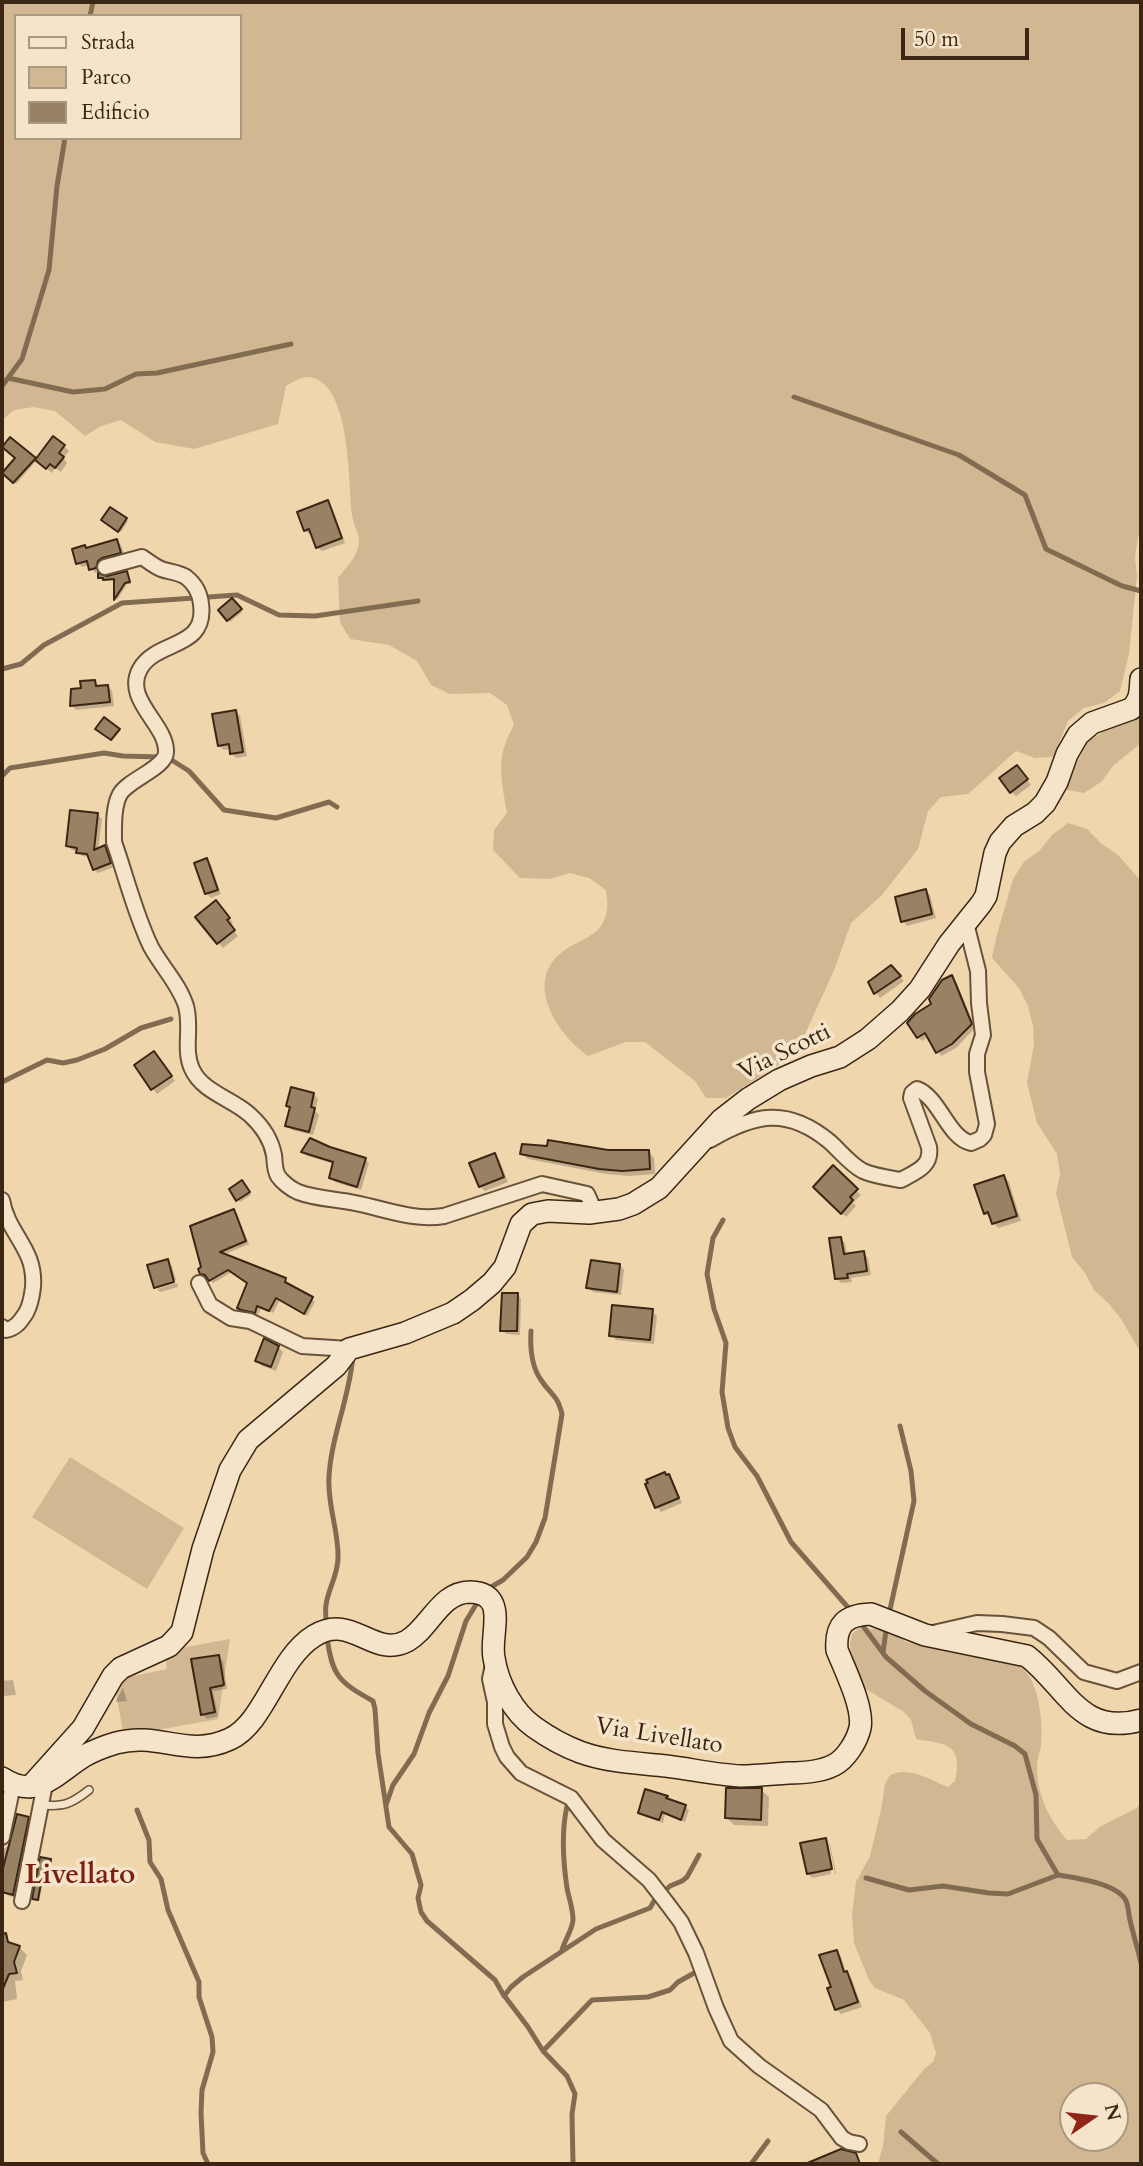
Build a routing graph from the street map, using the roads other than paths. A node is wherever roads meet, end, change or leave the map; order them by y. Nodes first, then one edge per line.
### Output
1 (104, 567) dead end
2 (1141, 679) edge
3 (966, 923) junction
4 (693, 1150) junction
5 (2, 1200) edge
6 (589, 1213) junction
7 (199, 1283) dead end
8 (2, 1327) edge
9 (349, 1349) junction
10 (925, 1635) junction
11 (493, 1657) junction
12 (1141, 1672) edge
13 (1141, 1720) edge
14 (26, 1788) edge
15 (89, 1790) dead end
16 (2, 1837) edge
17 (22, 1901) dead end
18 (859, 2144) dead end

1 - 6 street
2 - 3 street, Via Scotti
3 - 4 street, Via Scotti
3 - 4 street
4 - 6 street, Via Scotti
5 - 8 street
6 - 9 street, Via Scotti
7 - 9 street
9 - 14 street
10 - 11 street, Via Livellato
10 - 12 street
10 - 13 street, Via Livellato
11 - 14 street, Via Livellato
11 - 18 street
14 - 15 lane
14 - 16 street
14 - 17 street

